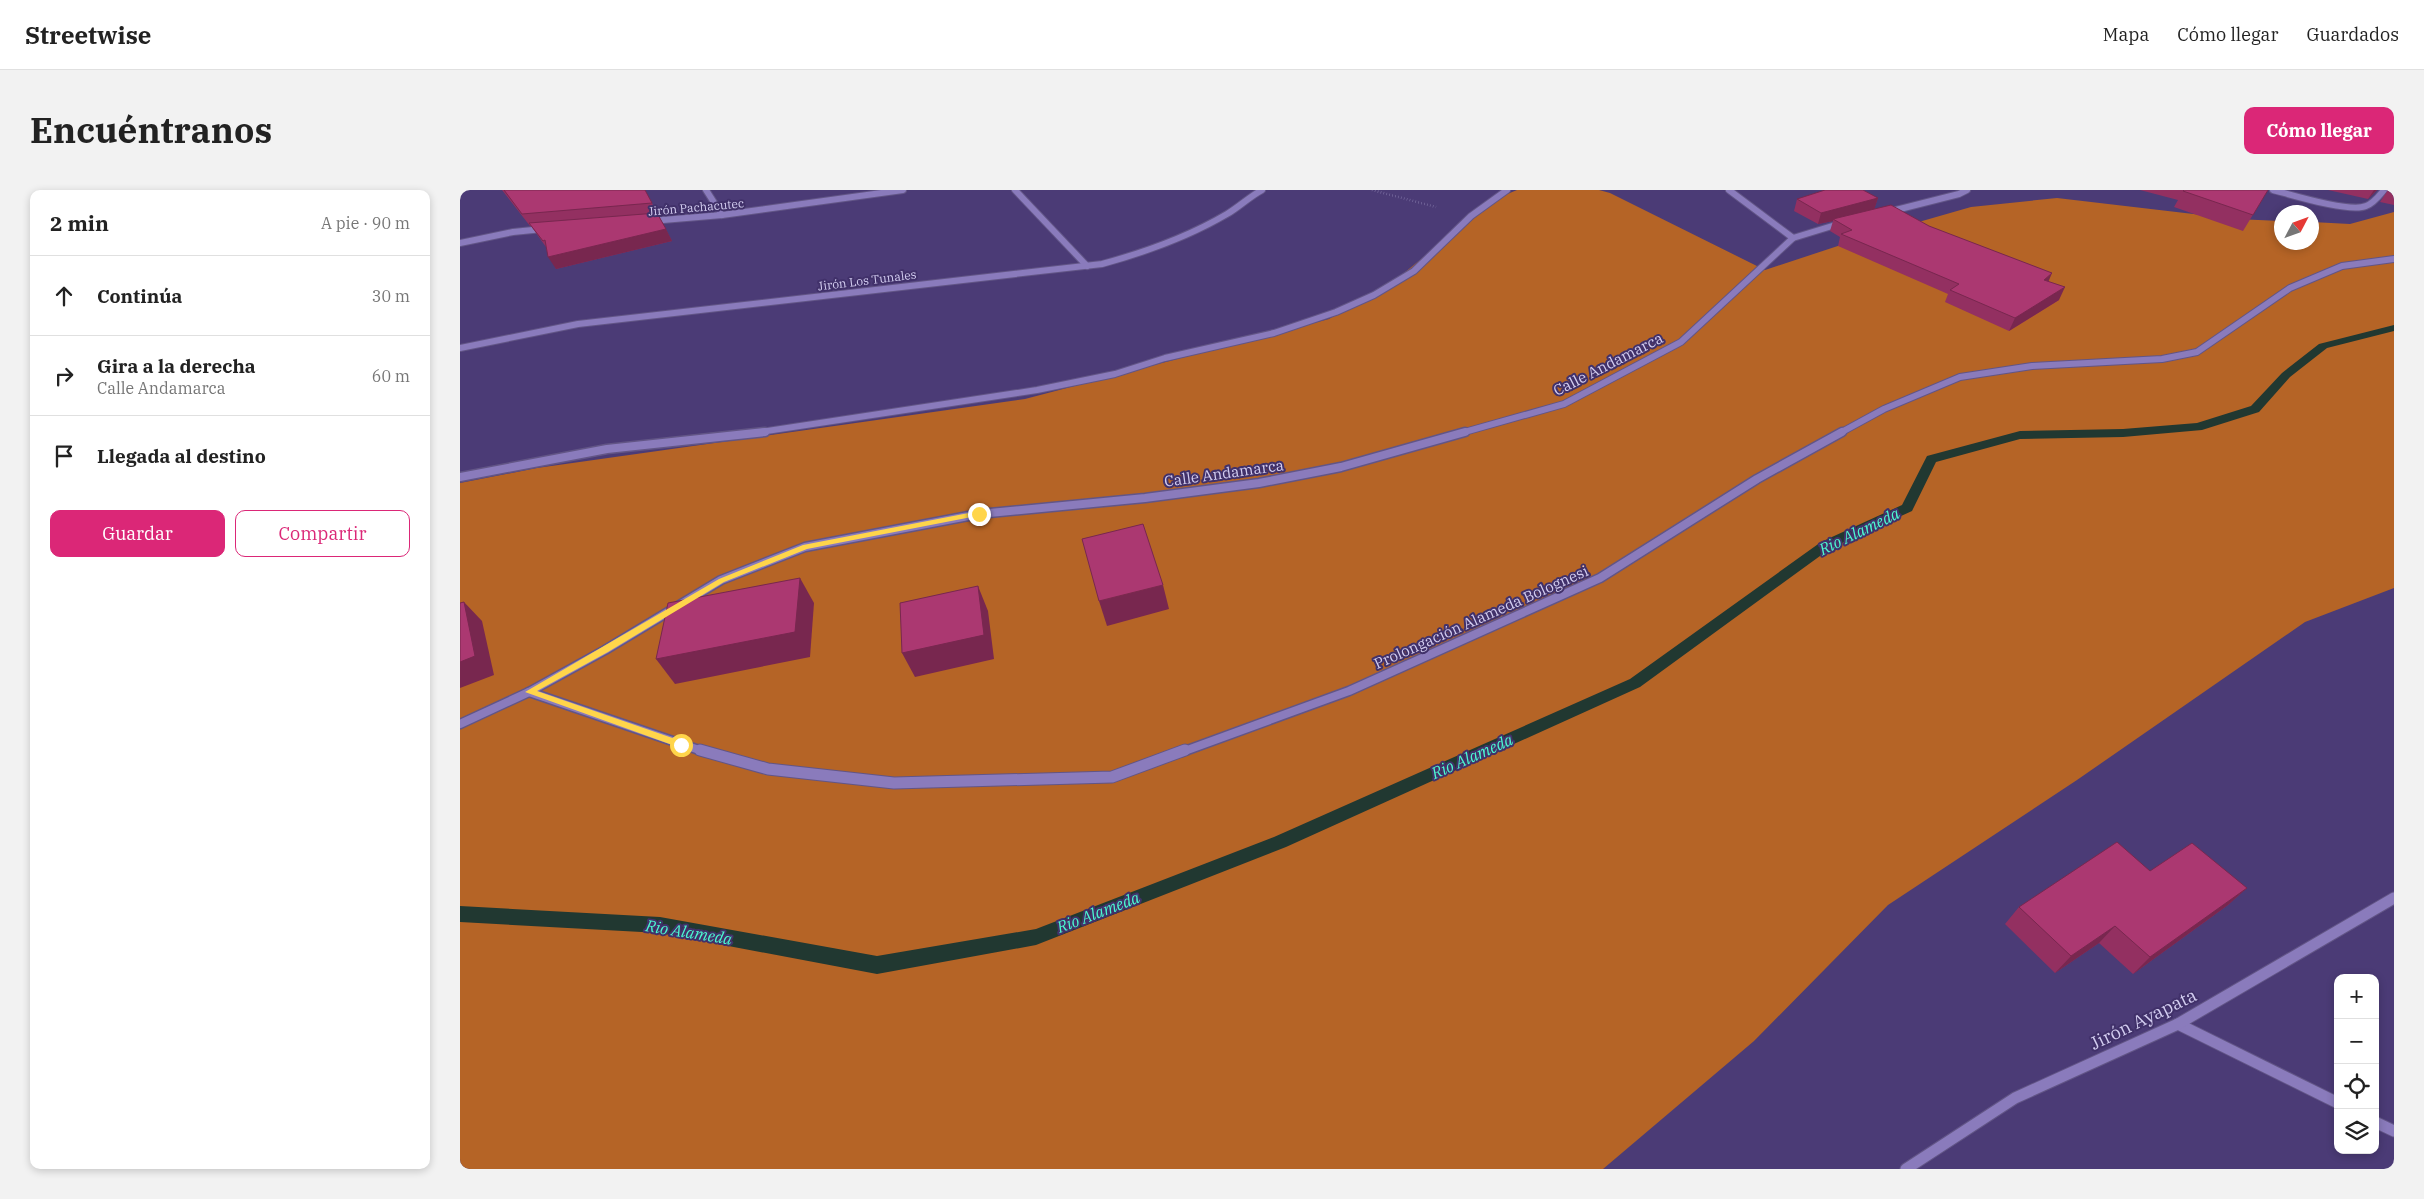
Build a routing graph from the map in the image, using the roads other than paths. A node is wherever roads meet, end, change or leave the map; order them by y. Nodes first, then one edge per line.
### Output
1 (706, 190) edge
2 (903, 190) edge
3 (1015, 190) edge
4 (1262, 190) edge
5 (1507, 190) edge
6 (1729, 190) edge
7 (1967, 190) edge
8 (2273, 190) edge
9 (2384, 190) edge
10 (1883, 213) edge
11 (722, 216) junction
12 (1855, 220) edge
13 (644, 221) edge
14 (547, 228) edge
15 (1793, 238) junction
16 (460, 243) edge
17 (2394, 259) edge
18 (1087, 266) junction
19 (460, 348) edge
20 (460, 477) edge
21 (529, 692) junction
22 (460, 724) edge
23 (2394, 898) edge
24 (2178, 1024) junction
25 (2334, 1101) edge
26 (2379, 1124) edge
27 (2394, 1131) edge
28 (1906, 1169) edge

1 - 11 street
2 - 11 street, Jirón Pachacutec
3 - 18 street
4 - 18 street, Jirón Los Tunales
5 - 20 street
6 - 15 street
7 - 10 street
8 - 9 street
11 - 13 street, Jirón Pachacutec
12 - 15 street, Calle Andamarca
14 - 16 street
15 - 21 street, Calle Andamarca
17 - 21 street, Prolongación Alameda Bolognesi
18 - 19 street, Jirón Los Tunales
21 - 22 street, Calle Andamarca
23 - 24 street, Jirón Ayapata
24 - 25 street
24 - 28 street, Jirón Ayapata
26 - 27 street

